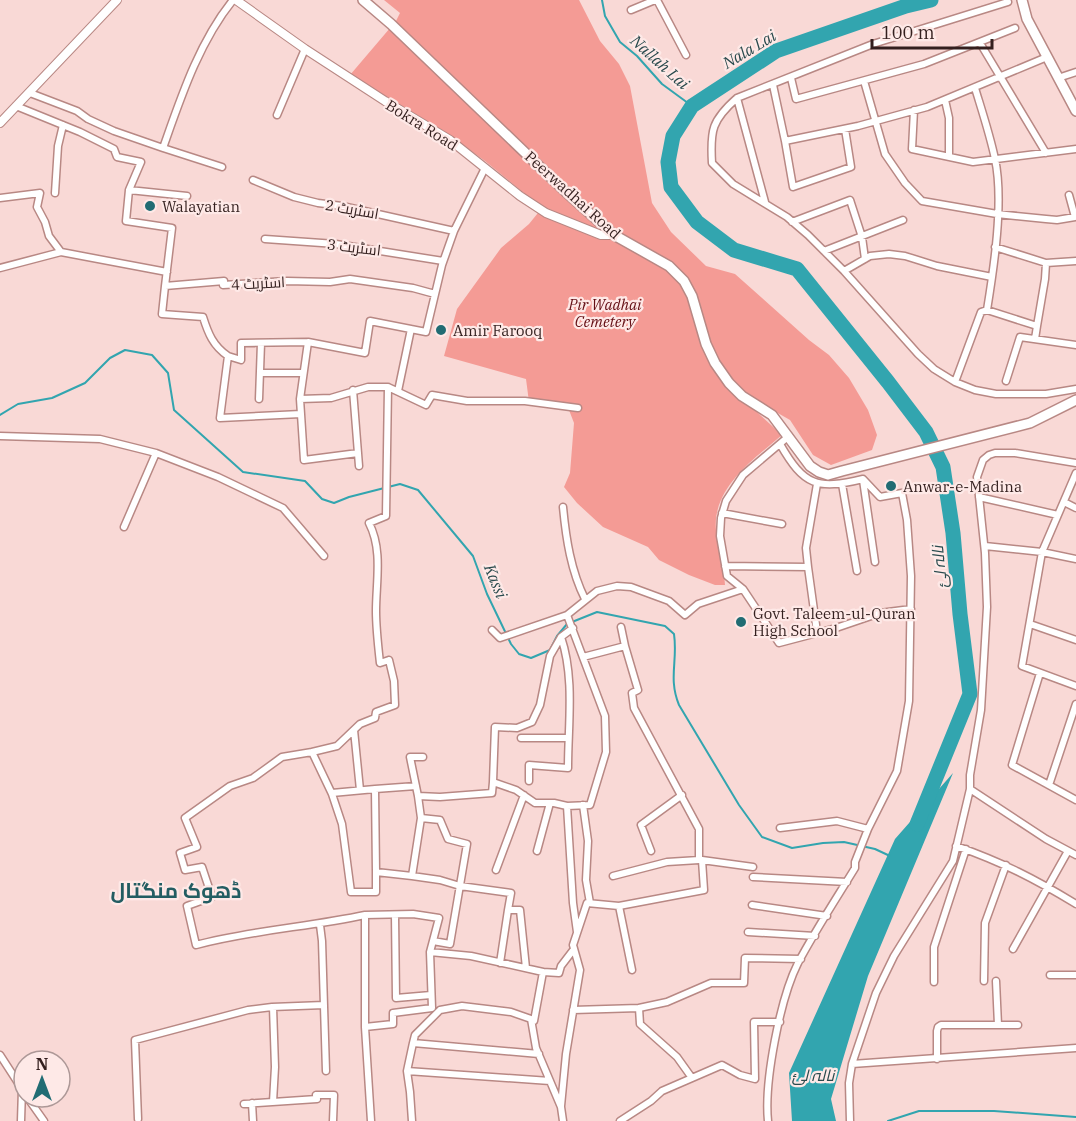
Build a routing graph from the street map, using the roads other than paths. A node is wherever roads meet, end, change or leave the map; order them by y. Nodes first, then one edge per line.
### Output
1 (117, 0) edge
2 (235, 0) edge
3 (363, 0) edge
4 (656, 0) edge
5 (1022, 0) edge
6 (1008, 2) dead end
7 (631, 10) dead end
8 (1015, 28) dead end
9 (980, 43) junction
10 (305, 49) junction
11 (686, 55) dead end
12 (1047, 57) junction
13 (1076, 72) edge
14 (1000, 77) junction
15 (791, 78) junction
16 (1058, 78) junction
17 (864, 81) junction
18 (772, 85) junction
19 (975, 88) junction
20 (30, 93) junction
21 (737, 98) junction
22 (945, 100) junction
23 (16, 106) junction
24 (914, 110) junction
25 (1076, 111) edge
26 (277, 116) dead end
27 (875, 121) junction
28 (0, 123) edge
29 (63, 125) junction
30 (845, 129) junction
31 (785, 141) junction
32 (163, 147) junction
33 (1076, 149) edge
34 (1046, 153) junction
35 (949, 158) junction
36 (995, 160) junction
37 (222, 167) dead end
38 (485, 168) junction
39 (253, 180) dead end
40 (129, 190) junction
41 (55, 193) dead end
42 (1069, 195) dead end
43 (187, 196) dead end
44 (0, 198) edge
45 (765, 202) junction
46 (997, 214) junction
47 (903, 220) dead end
48 (792, 222) junction
49 (454, 231) junction
50 (614, 235) junction
51 (862, 237) junction
52 (265, 239) dead end
53 (995, 247) junction
54 (824, 251) junction
55 (61, 252) junction
56 (865, 259) junction
57 (443, 261) junction
58 (1076, 261) edge
59 (1046, 263) junction
60 (0, 268) edge
61 (844, 271) junction
62 (167, 273) junction
63 (992, 277) junction
64 (165, 286) junction
65 (435, 294) junction
66 (987, 310) junction
67 (1037, 326) junction
68 (411, 329) junction
69 (1035, 339) junction
70 (308, 342) junction
71 (261, 343) junction
72 (1076, 345) edge
73 (228, 356) junction
74 (260, 373) junction
75 (303, 373) junction
76 (1006, 381) dead end
77 (955, 382) junction
78 (388, 387) junction
79 (1076, 389) edge
80 (353, 390) junction
81 (398, 391) junction
82 (259, 399) dead end
83 (300, 399) junction
84 (1076, 400) edge
85 (578, 408) dead end
86 (301, 414) junction
87 (0, 436) edge
88 (789, 436) junction
89 (780, 444) junction
90 (156, 453) junction
91 (358, 453) junction
92 (1076, 463) edge
93 (359, 466) dead end
94 (1076, 473) edge
95 (863, 479) junction
96 (817, 484) junction
97 (842, 484) junction
98 (979, 497) junction
99 (1064, 502) junction
100 (563, 507) dead end
101 (1076, 508) edge
102 (722, 513) junction
103 (1058, 515) junction
104 (782, 524) dead end
105 (124, 527) dead end
106 (985, 546) junction
107 (1042, 552) junction
108 (324, 556) dead end
109 (1076, 559) edge
110 (875, 562) dead end
111 (725, 566) junction
112 (808, 567) junction
113 (857, 571) dead end
114 (743, 589) junction
115 (585, 599) junction
116 (911, 609) junction
117 (567, 615) junction
118 (1030, 624) junction
119 (621, 627) dead end
120 (573, 628) junction
121 (492, 630) dead end
122 (817, 632) junction
123 (1076, 637) edge
124 (561, 638) junction
125 (625, 646) junction
126 (583, 657) junction
127 (1040, 673) junction
128 (1076, 686) edge
129 (1076, 704) edge
130 (354, 730) junction
131 (521, 738) dead end
132 (568, 738) junction
133 (312, 752) junction
134 (423, 757) dead end
135 (530, 781) dead end
136 (493, 782) junction
137 (416, 786) junction
138 (1049, 786) junction
139 (375, 789) junction
140 (970, 789) junction
141 (360, 790) junction
142 (332, 793) junction
143 (524, 795) junction
144 (682, 795) junction
145 (418, 796) junction
146 (1076, 800) edge
147 (550, 803) junction
148 (583, 805) junction
149 (567, 806) junction
150 (421, 818) junction
151 (780, 828) dead end
152 (868, 829) junction
153 (956, 846) junction
154 (966, 849) junction
155 (537, 851) dead end
156 (651, 851) dead end
157 (1068, 851) junction
158 (1076, 855) edge
159 (700, 860) junction
160 (1006, 865) junction
161 (753, 867) dead end
162 (496, 870) dead end
163 (376, 872) junction
164 (412, 876) junction
165 (613, 876) dead end
166 (753, 878) dead end
167 (847, 882) junction
168 (460, 886) junction
169 (1047, 886) junction
170 (590, 903) junction
171 (1076, 904) edge
172 (752, 905) dead end
173 (619, 906) junction
174 (508, 910) junction
175 (365, 915) junction
176 (395, 915) junction
177 (826, 916) junction
178 (320, 925) junction
179 (577, 932) junction
180 (748, 932) dead end
181 (815, 936) junction
182 (433, 941) junction
183 (574, 949) junction
184 (1013, 949) dead end
185 (430, 952) junction
186 (801, 959) junction
187 (501, 963) junction
188 (526, 968) junction
189 (632, 970) dead end
190 (543, 972) junction
191 (1050, 975) dead end
192 (1076, 975) edge
193 (984, 981) dead end
194 (996, 981) dead end
195 (934, 982) dead end
196 (431, 995) junction
197 (324, 1005) junction
198 (273, 1007) junction
199 (639, 1008) junction
200 (573, 1010) junction
201 (780, 1022) junction
202 (998, 1025) junction
203 (1018, 1025) dead end
204 (533, 1026) junction
205 (365, 1027) junction
206 (413, 1043) junction
207 (1076, 1048) edge
208 (538, 1054) junction
209 (0, 1055) edge
210 (937, 1059) junction
211 (852, 1064) junction
212 (326, 1071) dead end
213 (407, 1071) junction
214 (12, 1073) edge
215 (692, 1078) junction
216 (550, 1081) junction
217 (273, 1102) junction
218 (252, 1103) junction
219 (244, 1104) dead end
220 (561, 1107) junction
221 (138, 1119) dead end
222 (253, 1121) edge
223 (333, 1121) edge
224 (371, 1121) edge
225 (412, 1121) edge
226 (563, 1121) edge
227 (620, 1121) edge
228 (768, 1121) edge
229 (850, 1121) edge

1 - 20 street
2 - 10 street, Bokra Road
2 - 32 street
3 - 50 main road, Peerwadhai Road
4 - 7 street
4 - 11 street
5 - 12 main road
6 - 15 street
8 - 9 street
9 - 14 street
9 - 17 street
10 - 26 street
10 - 38 street, Bokra Road
12 - 14 street
12 - 16 main road
13 - 16 street
14 - 19 street
14 - 34 street
15 - 17 street
15 - 18 street
16 - 25 main road
17 - 27 street
18 - 21 street
18 - 31 street
19 - 22 street
19 - 36 street
20 - 23 street
20 - 32 street
21 - 45 street
21 - 45 street
22 - 24 street
22 - 35 street
23 - 28 street
23 - 29 street
24 - 27 street
24 - 35 street
27 - 30 street
27 - 46 street
29 - 40 street
29 - 41 street
30 - 31 street
30 - 31 street
32 - 37 street
33 - 34 street
34 - 36 street
35 - 36 street
36 - 46 street
38 - 49 street
38 - 50 street, Bokra Road
39 - 49 street, اسٹریٹ 2
40 - 43 street
40 - 62 street
42 - 46 street
44 - 55 street
45 - 48 street
46 - 53 street
47 - 51 street
48 - 51 street
48 - 54 street
49 - 57 street
50 - 88 main road, Peerwadhai Road
51 - 54 street
51 - 56 street
52 - 57 street, اسٹریٹ 3
53 - 59 street
53 - 63 street
54 - 61 street
55 - 60 street
55 - 62 street
56 - 61 street
56 - 63 street
57 - 65 street
58 - 59 street
59 - 67 street
61 - 77 street
62 - 64 street
63 - 66 street
64 - 65 street, اسٹریٹ 4
64 - 73 street
65 - 68 street
66 - 67 street
66 - 77 street
67 - 69 street
68 - 70 street
68 - 81 street
69 - 72 street
69 - 76 street
70 - 71 street
70 - 75 street
71 - 73 street
71 - 74 street
73 - 86 street
74 - 75 street
74 - 82 street
75 - 83 street
77 - 79 street
78 - 80 street
78 - 81 street
78 - 130 street
80 - 83 street
80 - 91 street
81 - 85 street
83 - 86 street
84 - 88 main road, Peerwadhai Road
86 - 91 street
87 - 90 street
88 - 89 street
89 - 96 street
89 - 102 street
90 - 105 street
90 - 108 street
91 - 93 street
92 - 98 street
94 - 99 street
95 - 97 street
95 - 110 street
95 - 116 street
96 - 97 street
96 - 112 street
97 - 113 street
98 - 103 street
98 - 106 street
99 - 101 street
99 - 103 street
100 - 115 street
102 - 104 street
102 - 111 street
103 - 107 street
106 - 107 street
106 - 140 street
107 - 109 street
107 - 118 street
111 - 112 street
111 - 114 street
112 - 122 street
114 - 115 street
114 - 122 street
115 - 117 street
116 - 122 street
116 - 152 street
117 - 120 street
117 - 121 street
118 - 123 street
118 - 127 street
119 - 125 street
120 - 124 street
120 - 126 street
124 - 132 street
124 - 136 street
125 - 126 street
125 - 144 street
126 - 148 street
127 - 128 street
127 - 138 street
129 - 138 street
130 - 133 street
130 - 141 street
131 - 132 street
132 - 135 street
133 - 142 street
133 - 178 street
134 - 137 street
136 - 143 street
136 - 145 street
137 - 139 street
137 - 145 street
138 - 146 street
139 - 141 street
139 - 163 street
140 - 153 street
140 - 157 street
141 - 142 street
142 - 163 street
143 - 147 street
143 - 162 street
144 - 156 street
144 - 159 street
145 - 150 street
147 - 149 street
147 - 155 street
148 - 149 street
148 - 170 street
149 - 179 street
150 - 164 street
150 - 168 street
151 - 152 street
152 - 167 street
153 - 154 street
153 - 211 street
154 - 160 street
154 - 195 street
157 - 158 street
157 - 169 street
159 - 161 street
159 - 165 street
159 - 173 street
160 - 169 street
160 - 193 street
163 - 164 street
164 - 168 street
166 - 167 street
167 - 177 street
168 - 174 street
168 - 182 street
169 - 171 street
169 - 184 street
170 - 173 street
170 - 179 street
172 - 177 street
173 - 189 street
174 - 187 street
174 - 188 street
175 - 176 street
175 - 178 street
175 - 205 street
176 - 182 street
176 - 196 street
177 - 181 street
178 - 197 street
179 - 183 street
180 - 181 street
181 - 186 street
182 - 185 street
183 - 190 street
183 - 200 street
185 - 187 street
185 - 196 street
186 - 199 street
186 - 201 street
187 - 188 street
188 - 190 street
190 - 204 street
191 - 192 street
194 - 202 street
196 - 205 street
197 - 198 street
197 - 212 street
198 - 217 street
198 - 221 street
199 - 200 street
199 - 215 street
200 - 220 street
201 - 215 street
201 - 228 street
202 - 203 street
202 - 210 street
204 - 206 street
204 - 208 street
205 - 224 street
206 - 208 street
206 - 213 street
207 - 210 street
208 - 216 street
209 - 214 street
210 - 211 street
211 - 229 street
213 - 216 street
213 - 225 street
215 - 227 street
216 - 220 street
217 - 218 street
217 - 223 street
218 - 219 street
218 - 222 street
220 - 226 street

